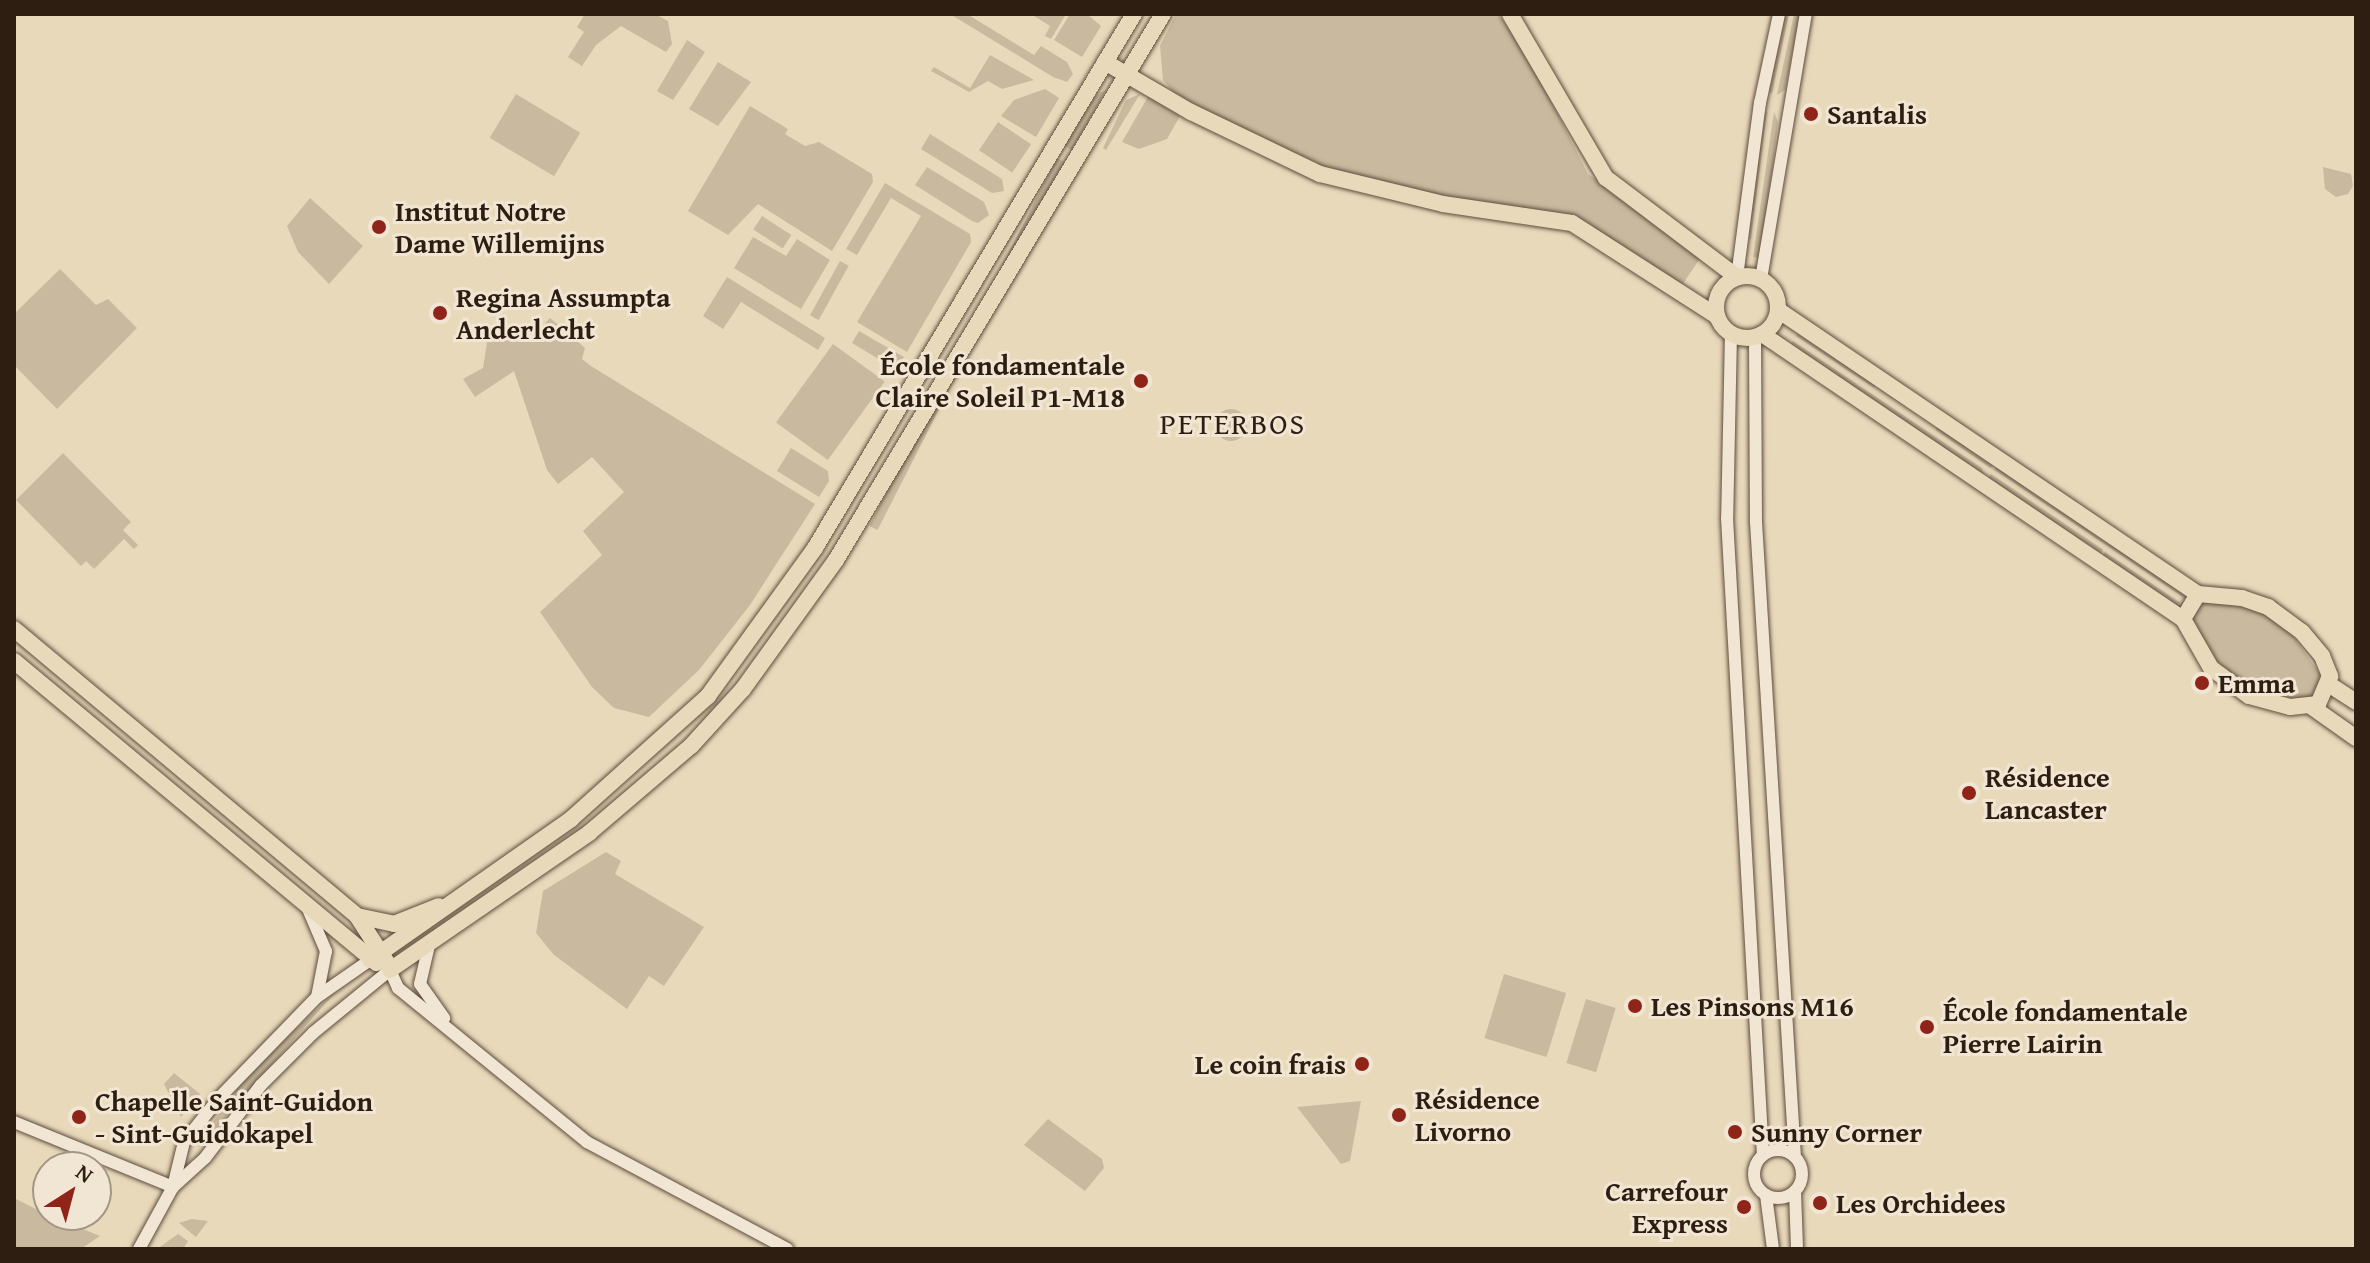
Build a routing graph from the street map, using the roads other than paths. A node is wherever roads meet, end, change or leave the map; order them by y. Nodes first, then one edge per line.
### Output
1 (1134, 14) edge
2 (1163, 14) edge
3 (1510, 14) edge
4 (1779, 14) edge
5 (1806, 14) edge
6 (1105, 62) junction
7 (1127, 74) junction
8 (1737, 277) junction
9 (1761, 279) junction
10 (1778, 310) junction
11 (1717, 316) junction
12 (1731, 334) junction
13 (1759, 336) junction
14 (2198, 594) junction
15 (2183, 619) junction
16 (14, 629) edge
17 (14, 641) edge
18 (14, 661) edge
19 (61, 668) junction
20 (2330, 685) junction
21 (2356, 702) edge
22 (2312, 707) junction
23 (2356, 738) edge
24 (447, 903) junction
25 (306, 905) junction
26 (357, 916) junction
27 (430, 941) junction
28 (376, 956) junction
29 (390, 970) junction
30 (317, 997) junction
31 (452, 1031) junction
32 (14, 1122) edge
33 (1763, 1155) junction
34 (1795, 1157) junction
35 (173, 1187) junction
36 (1795, 1191) junction
37 (1766, 1195) junction
38 (139, 1249) edge
39 (787, 1249) edge
40 (1773, 1249) edge
41 (1797, 1249) edge

1 - 6 main road
2 - 7 main road
3 - 8 main road
4 - 8 street
5 - 9 street
6 - 7 main road
6 - 24 main road
7 - 11 main road
7 - 27 main road
8 - 9 main road
8 - 11 main road
9 - 10 main road
10 - 13 main road
10 - 14 main road
11 - 12 main road
12 - 13 main road
12 - 33 street
13 - 15 main road
13 - 34 street
14 - 15 main road
14 - 20 main road
15 - 22 main road
16 - 19 main road
17 - 19 main road
18 - 25 main road
19 - 26 main road
20 - 21 main road
20 - 22 main road
22 - 23 main road
24 - 26 main road
24 - 28 main road
25 - 28 main road
25 - 30 street
26 - 28 main road
27 - 29 main road
27 - 31 street
28 - 29 main road
28 - 30 street
29 - 31 street
29 - 35 street
30 - 35 street
31 - 39 street
32 - 35 street
33 - 34 street
33 - 37 street
34 - 36 street
35 - 38 street
36 - 37 street
36 - 41 street
37 - 40 street

